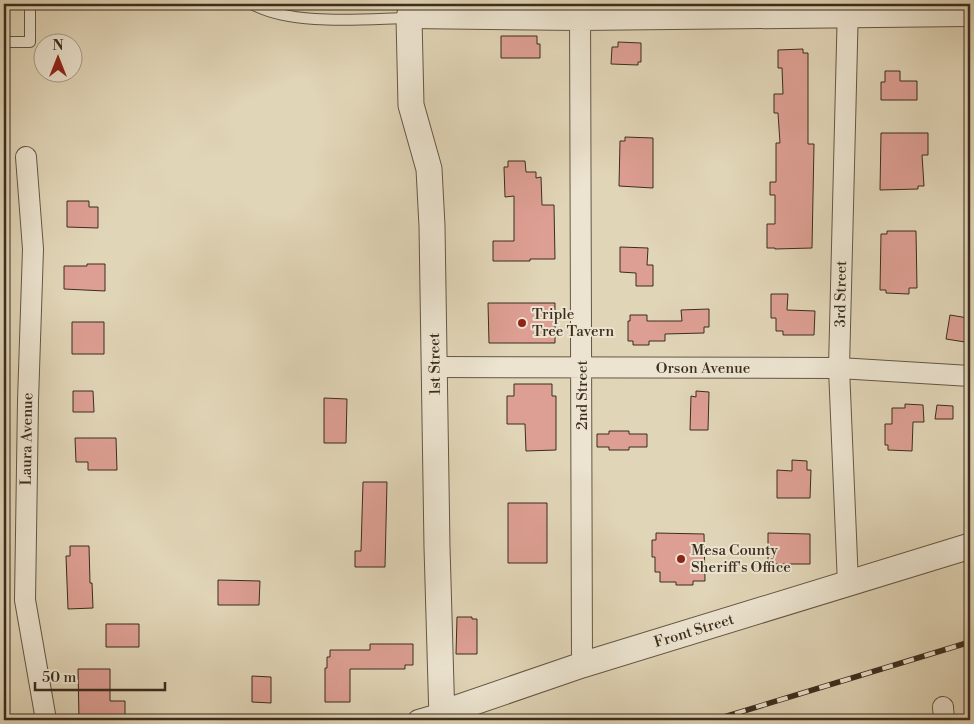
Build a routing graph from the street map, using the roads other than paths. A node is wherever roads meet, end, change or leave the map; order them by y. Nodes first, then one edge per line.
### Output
1 (30, 4) edge
2 (252, 4) edge
3 (408, 9) edge
4 (848, 10) edge
5 (580, 12) edge
6 (970, 16) edge
7 (4, 42) edge
8 (26, 157) dead end
9 (435, 367) junction
10 (582, 368) junction
11 (839, 368) junction
12 (970, 376) edge
13 (970, 546) edge
14 (848, 584) junction
15 (582, 665) junction
16 (442, 717) edge
17 (46, 720) edge
18 (418, 720) edge

1 - 7 lane
2 - 3 lane
3 - 5 street
3 - 9 street, 1st Street
4 - 5 street
4 - 6 street
4 - 11 street, 3rd Street
5 - 10 street, 2nd Street
8 - 17 street, Laura Avenue
9 - 10 street, Orson Avenue
9 - 16 street, 1st Street
10 - 11 street, Orson Avenue
10 - 15 street, 2nd Street
11 - 12 street, Orson Avenue
11 - 14 street, 3rd Street
13 - 14 street, Front Street
14 - 15 street, Front Street
15 - 16 street, Front Street
16 - 18 street, Front Street

